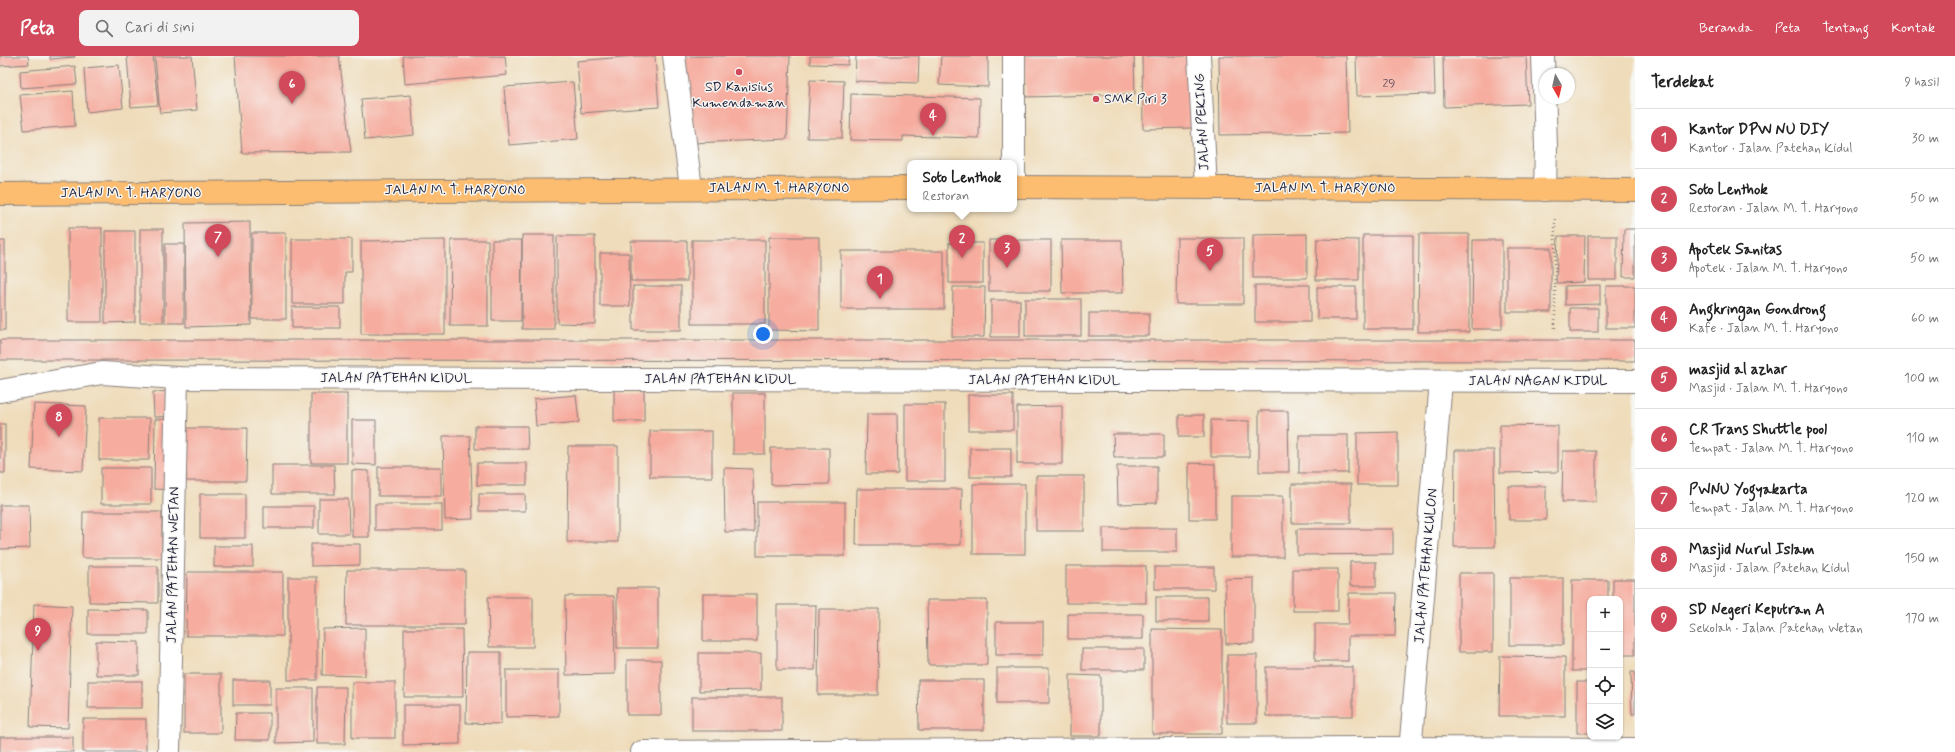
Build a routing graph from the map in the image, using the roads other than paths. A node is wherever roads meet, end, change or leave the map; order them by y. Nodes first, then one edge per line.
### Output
1 (674, 56) edge
2 (1014, 56) edge
3 (1199, 56) edge
4 (1543, 56) edge
5 (1014, 160) edge
6 (691, 188) junction
7 (907, 188) edge
8 (1017, 188) edge
9 (1206, 188) junction
10 (1550, 190) junction
11 (1635, 190) edge
12 (0, 194) edge
13 (177, 378) junction
14 (1441, 381) junction
15 (1635, 381) edge
16 (0, 391) edge
17 (1635, 749) edge
18 (1410, 750) edge
19 (169, 752) edge
20 (642, 752) edge

1 - 6 street
2 - 5 street
3 - 9 street, JALAN PEKING
4 - 10 street
6 - 7 main road, JALAN M. T. HARYONO
6 - 12 main road, JALAN M. T. HARYONO
8 - 9 main road, JALAN M. T. HARYONO
9 - 10 main road, JALAN M. T. HARYONO
10 - 11 main road, JALAN M. T. HARYONO
13 - 14 street, JALAN PATEHAN KIDUL
13 - 16 street, JALAN PATEHAN KIDUL
13 - 19 street, JALAN PATEHAN WETAN
14 - 15 street, JALAN NAGAN KIDUL
14 - 18 street, JALAN PATEHAN KULON
17 - 18 street
18 - 20 street

